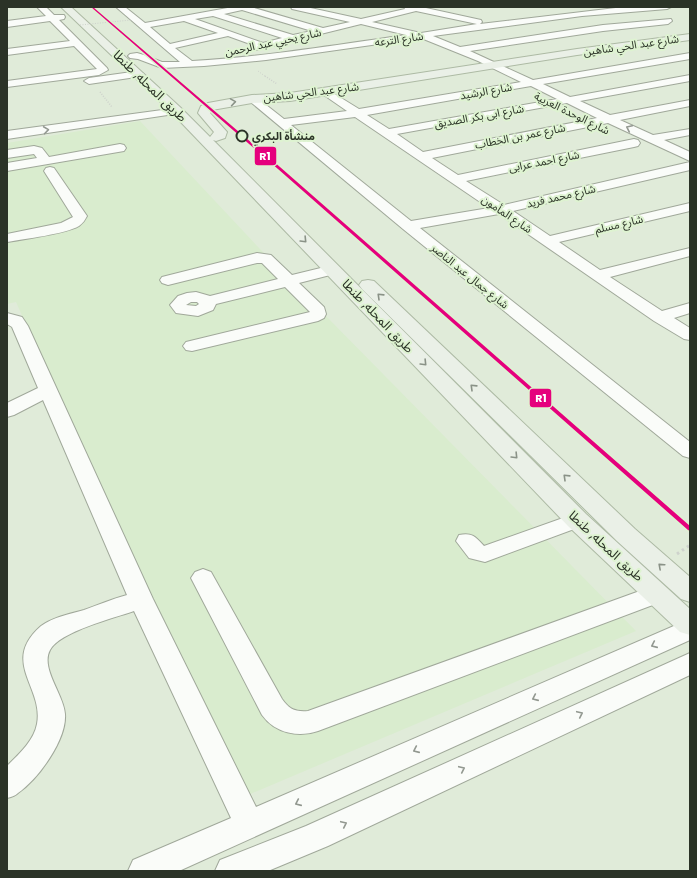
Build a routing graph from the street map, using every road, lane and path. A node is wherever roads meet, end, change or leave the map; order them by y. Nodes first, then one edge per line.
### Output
1 (41, 7) edge
2 (120, 7) edge
3 (245, 7) edge
4 (295, 7) edge
5 (661, 7) edge
6 (667, 7) edge
7 (414, 8) edge
8 (365, 10) dead end
9 (146, 13) dead end
10 (214, 13) junction
11 (543, 14) junction
12 (70, 15) edge
13 (499, 15) dead end
14 (387, 16) junction
15 (131, 18) junction
16 (184, 18) junction
17 (522, 20) junction
18 (408, 21) dead end
19 (668, 21) dead end
20 (360, 23) junction
21 (7, 24) edge
22 (490, 24) junction
23 (143, 26) junction
24 (429, 26) dead end
25 (323, 31) junction
26 (450, 31) junction
27 (690, 32) edge
28 (578, 33) junction
29 (11, 34) edge
30 (226, 34) junction
31 (424, 36) junction
32 (690, 37) edge
33 (293, 38) junction
34 (409, 38) junction
35 (78, 43) junction
36 (261, 45) junction
37 (168, 47) junction
38 (246, 49) dead end
39 (25, 50) junction
40 (459, 50) junction
41 (7, 52) edge
42 (231, 52) dead end
43 (690, 56) edge
44 (243, 60) junction
45 (465, 61) junction
46 (187, 63) junction
47 (480, 63) junction
48 (134, 65) junction
49 (495, 65) junction
50 (104, 69) junction
51 (48, 78) junction
52 (688, 79) edge
53 (91, 81) junction
54 (532, 83) junction
55 (7, 84) edge
56 (517, 85) junction
57 (285, 90) junction
58 (325, 91) junction
59 (7, 92) edge
60 (252, 99) junction
61 (569, 100) junction
62 (552, 103) junction
63 (690, 103) edge
64 (177, 110) junction
65 (357, 113) junction
66 (120, 119) junction
67 (609, 119) junction
68 (592, 122) junction
69 (282, 123) junction
70 (690, 132) edge
71 (386, 133) junction
72 (7, 135) edge
73 (216, 137) junction
74 (653, 139) junction
75 (637, 145) joint
76 (120, 148) dead end
77 (7, 154) edge
78 (421, 156) junction
79 (669, 160) dead end
80 (688, 165) edge
81 (45, 166) junction
82 (7, 167) edge
83 (455, 179) junction
84 (690, 207) edge
85 (501, 210) junction
86 (408, 226) junction
87 (7, 238) edge
88 (547, 241) junction
89 (690, 252) edge
90 (333, 270) junction
91 (598, 275) junction
92 (168, 280) dead end
93 (289, 280) junction
94 (208, 301) dead end
95 (690, 308) edge
96 (660, 317) junction
97 (7, 318) edge
98 (690, 335) edge
99 (192, 346) dead end
100 (48, 390) junction
101 (7, 411) edge
102 (686, 441) edge
103 (577, 520) junction
104 (467, 541) dead end
105 (203, 578) dead end
106 (690, 592) edge
107 (657, 594) junction
108 (141, 599) junction
109 (690, 625) edge
110 (690, 629) edge
111 (690, 663) edge
112 (7, 785) edge
113 (249, 824) junction
114 (271, 864) edge
115 (144, 871) edge
116 (231, 871) edge

1 - 12 street
2 - 15 street
3 - 10 street
3 - 25 street
4 - 20 street
5 - 6 street, شارع الترعه
5 - 11 street, شارع الترعه
7 - 14 street, شارع يحيي عبد الرحمن
7 - 22 street
8 - 14 street
9 - 15 street
10 - 16 street
10 - 33 street
11 - 17 street, شارع الترعه
11 - 28 street
12 - 15 path, bridge
12 - 21 street
12 - 35 street
12 - 48 main road, طريق المحله, طنطا
13 - 17 street
14 - 18 street
14 - 20 street, شارع يحيي عبد الرحمن
15 - 23 street
16 - 23 street
16 - 30 street
17 - 22 street, شارع الترعه
19 - 28 street
20 - 25 street, شارع يحيي عبد الرحمن
20 - 31 street
22 - 26 street, شارع الترعه
23 - 37 street
24 - 26 street
25 - 33 street, شارع يحيي عبد الرحمن
26 - 31 street, شارع الترعه
27 - 47 main road, شارع عبد الحي شاهين
28 - 40 street
29 - 39 street
30 - 36 street
30 - 37 street
31 - 34 street, شارع الترعه
31 - 40 street, شارع الوحدة العربية
32 - 49 main road, شارع عبد الحي شاهين
33 - 36 street, شارع يحيي عبد الرحمن
34 - 44 street, شارع الترعه
34 - 45 street, شارع الوحدة العربية
35 - 39 street
35 - 50 street
36 - 38 street, شارع يحيي عبد الرحمن
37 - 46 street
39 - 41 street
39 - 51 street
40 - 47 street, شارع الوحدة العربية
42 - 46 street, شارع يحيي عبد الرحمن
43 - 54 street, شارع الرشيد
44 - 46 street, شارع الترعه
44 - 57 path
45 - 47 street, شارع الوحدة العربية
45 - 57 main road, شارع عبد الحي شاهين
46 - 48 street, شارع الترعه
47 - 49 main road, شارع عبد الحي شاهين
47 - 56 street, شارع الوحدة العربية
47 - 58 main road, شارع عبد الحي شاهين
48 - 50 street
48 - 53 street
48 - 64 main road, طريق المحله, طنطا
48 - 73 main road, طريق المحله, طنطا
49 - 54 street, شارع الوحدة العربية
50 - 51 street
51 - 55 street
52 - 61 street, شارع ابى بكر الصديق
53 - 59 street
53 - 66 path
54 - 56 street, شارع الرشيد
54 - 61 street, شارع الوحدة العربية
56 - 62 street, شارع الوحدة العربية
56 - 65 street, شارع الرشيد
57 - 60 main road, شارع عبد الحي شاهين
58 - 60 main road, شارع عبد الحي شاهين
58 - 65 street, شارع المأمون
60 - 69 street, شارع جمال عبد الناصر
73 -> 60 main road
61 - 62 street, شارع ابى بكر الصديق
61 - 67 street, شارع الوحدة العربية
62 - 68 street, شارع الوحدة العربية
62 - 71 street, شارع ابى بكر الصديق
63 - 67 street, شارع عمر بن الخطاب
64 - 66 street
64 -> 90 main road, طريق المحله, طنطا
65 - 69 street, شارع الرشيد
65 - 71 street, شارع المأمون
72 -> 66 street
67 - 68 street, شارع عمر بن الخطاب
74 -> 67 street, شارع الوحدة العربية
68 - 75 street, شارع الوحدة العربية
68 - 78 street, شارع عمر بن الخطاب
69 - 86 street, شارع جمال عبد الناصر
70 - 74 street
71 - 78 street, شارع المأمون
106 -> 73 main road, طريق المحله, طنطا
74 - 80 street, شارع الوحدة العربية
75 - 83 street, شارع احمد عرابى
76 - 81 street
77 - 81 street
78 - 83 street, شارع المأمون
79 - 80 street
80 - 85 street, شارع محمد فريد
81 - 82 street
81 - 87 street
83 - 85 street, شارع المأمون
84 - 88 street, شارع مسلم
85 - 86 street, شارع محمد فريد
85 - 88 street, شارع المأمون
86 - 102 street, شارع جمال عبد الناصر
88 - 91 street, شارع المأمون
89 - 91 street
90 - 93 street
90 -> 103 main road, طريق المحله, طنطا
91 - 96 street, شارع المأمون
92 - 93 street
93 - 94 street
93 - 99 street
95 - 96 street
96 - 98 street, شارع المأمون
97 - 100 street
100 - 101 street
100 - 108 street
103 - 104 street
103 - 107 main road, طريق المحله, طنطا
105 - 107 street
107 - 109 main road, طريق المحله, طنطا
108 - 112 street
108 - 113 street
110 -> 113 street
114 -> 111 street
113 - 115 street
114 - 116 street

